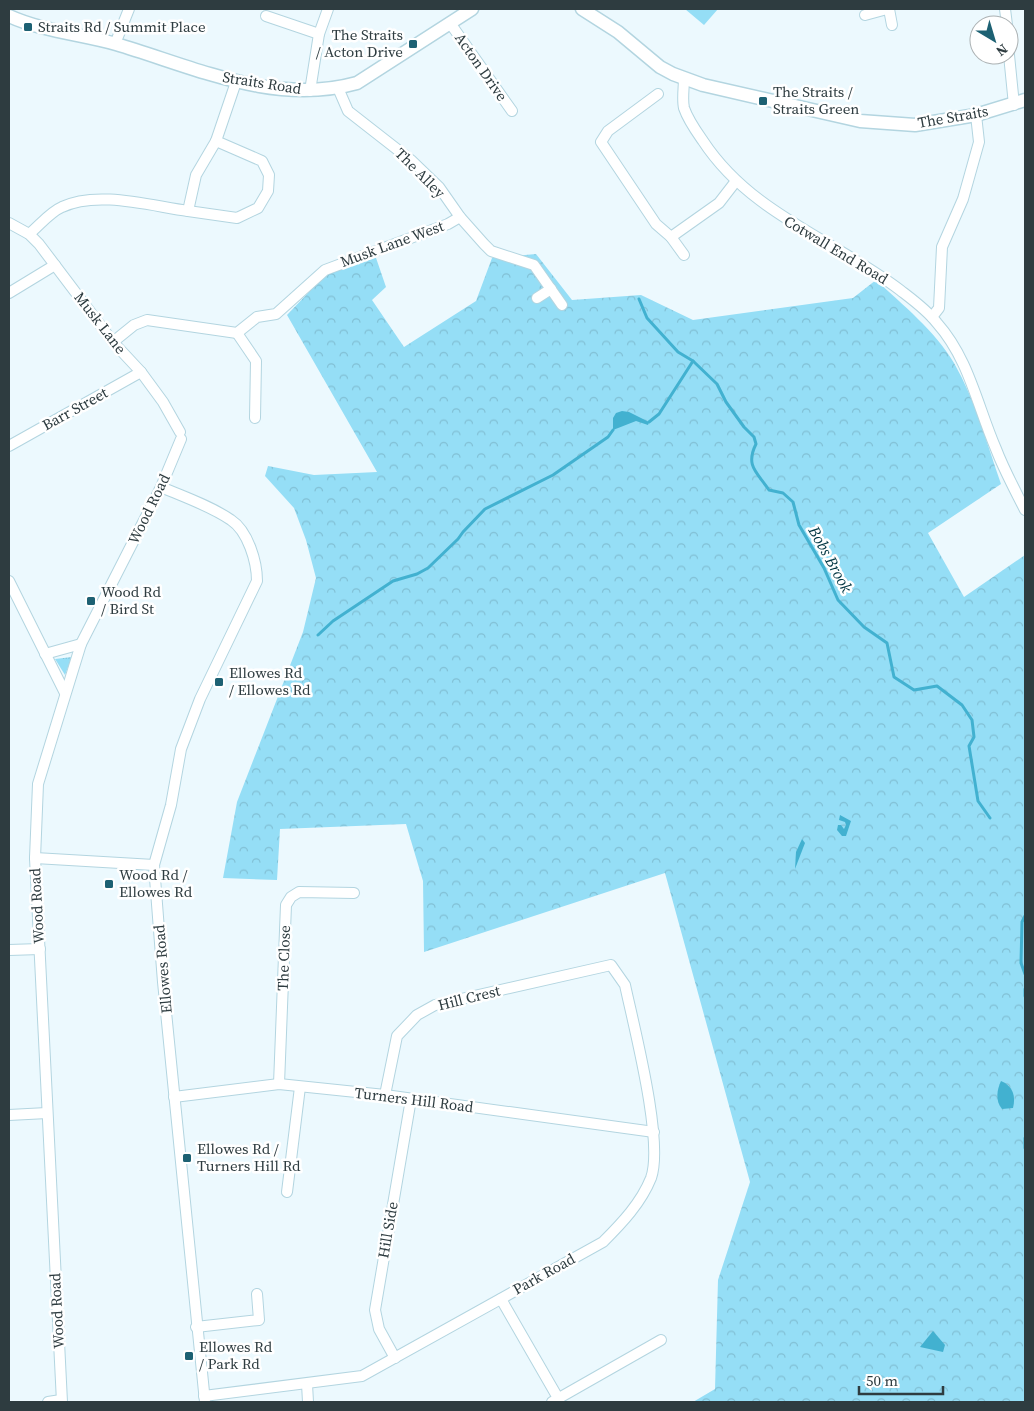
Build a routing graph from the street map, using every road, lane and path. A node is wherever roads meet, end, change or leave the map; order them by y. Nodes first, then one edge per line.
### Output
1 (129, 9) edge
2 (328, 9) edge
3 (472, 9) edge
4 (582, 9) edge
5 (888, 9) edge
6 (865, 15) dead end
7 (9, 16) edge
8 (266, 16) dead end
9 (450, 23) junction
10 (892, 25) dead end
11 (319, 34) junction
12 (115, 44) junction
13 (1011, 65) edge
14 (684, 78) junction
15 (236, 82) junction
16 (338, 88) junction
17 (310, 90) junction
18 (658, 94) dead end
19 (1020, 103) edge
20 (512, 111) dead end
21 (976, 115) junction
22 (216, 142) junction
23 (736, 181) junction
24 (188, 211) junction
25 (460, 217) junction
26 (9, 223) edge
27 (29, 234) junction
28 (671, 237) junction
29 (684, 255) dead end
30 (55, 265) junction
31 (551, 289) junction
32 (9, 292) edge
33 (537, 298) dead end
34 (562, 305) dead end
35 (932, 317) junction
36 (237, 333) junction
37 (113, 342) junction
38 (141, 372) junction
39 (255, 418) dead end
40 (181, 436) joint
41 (9, 446) edge
42 (162, 487) junction
43 (1025, 510) edge
44 (9, 580) edge
45 (81, 644) junction
46 (45, 654) junction
47 (65, 693) junction
48 (35, 858) junction
49 (154, 865) junction
50 (354, 894) dead end
51 (9, 950) edge
52 (40, 950) junction
53 (611, 965) joint
54 (279, 1084) junction
55 (300, 1087) junction
56 (385, 1095) junction
57 (174, 1096) junction
58 (411, 1099) junction
59 (47, 1113) junction
60 (9, 1115) edge
61 (654, 1132) junction
62 (287, 1192) dead end
63 (257, 1294) dead end
64 (500, 1299) junction
65 (196, 1327) junction
66 (661, 1340) dead end
67 (395, 1358) junction
68 (307, 1384) junction
69 (204, 1399) edge
70 (555, 1400) edge
71 (62, 1401) edge
72 (48, 1402) edge
73 (308, 1402) edge

1 - 12 street
2 - 11 street
3 - 9 street, Straits Road
4 - 14 street
5 - 6 street
5 - 10 street
7 - 12 street, Straits Road
8 - 11 street
9 - 16 street, Straits Road
9 - 20 street, Acton Drive
11 - 17 street
12 - 15 street, Straits Road
13 - 19 street
14 - 21 street, The Straits
14 - 23 street, Cotwall End Road
15 - 17 street, Straits Road
15 - 22 street
16 - 17 street, Straits Road
16 - 25 street, The Alley
18 - 28 street
19 - 21 street, The Straits
21 - 35 street
22 - 24 street
22 - 24 street
23 - 28 street
23 - 35 street, Cotwall End Road
24 - 27 street
25 - 31 street, The Alley
25 - 36 street, Musk Lane West
26 - 27 street, Musk Lane
27 - 30 street, Musk Lane
28 - 29 street
30 - 32 street
30 - 37 street, Musk Lane
31 - 33 street
31 - 34 street, The Alley
35 - 43 street, Cotwall End Road
36 - 37 street
36 - 39 street
37 - 38 street, Musk Lane
38 - 40 street, Musk Lane
38 - 41 street, Barr Street
40 - 42 street, Wood Road
42 - 45 street, Wood Road
42 - 49 street, Ellowes Road
44 - 46 street
45 - 46 street
45 - 47 street, Wood Road
46 - 47 street
47 - 48 street, Wood Road
48 - 49 street
48 - 52 street, Wood Road
49 - 57 street, Ellowes Road
50 - 54 street, The Close
51 - 52 street
52 - 59 street, Wood Road
53 - 56 street, Hill Crest
53 - 61 street, Park Road
54 - 55 street, Turners Hill Road
54 - 57 street, Turners Hill Road
55 - 56 street, Turners Hill Road
55 - 62 street
56 - 58 street, Turners Hill Road
57 - 65 street, Ellowes Road
58 - 61 street, Turners Hill Road
58 - 67 street, Hill Side
59 - 60 street
59 - 71 street, Wood Road
61 - 64 street, Park Road
63 - 65 street
64 - 67 street, Park Road
64 - 70 street
65 - 69 street, Ellowes Road
66 - 70 street
67 - 68 street, Park Road
68 - 69 street, Park Road
68 - 73 street
71 - 72 street

